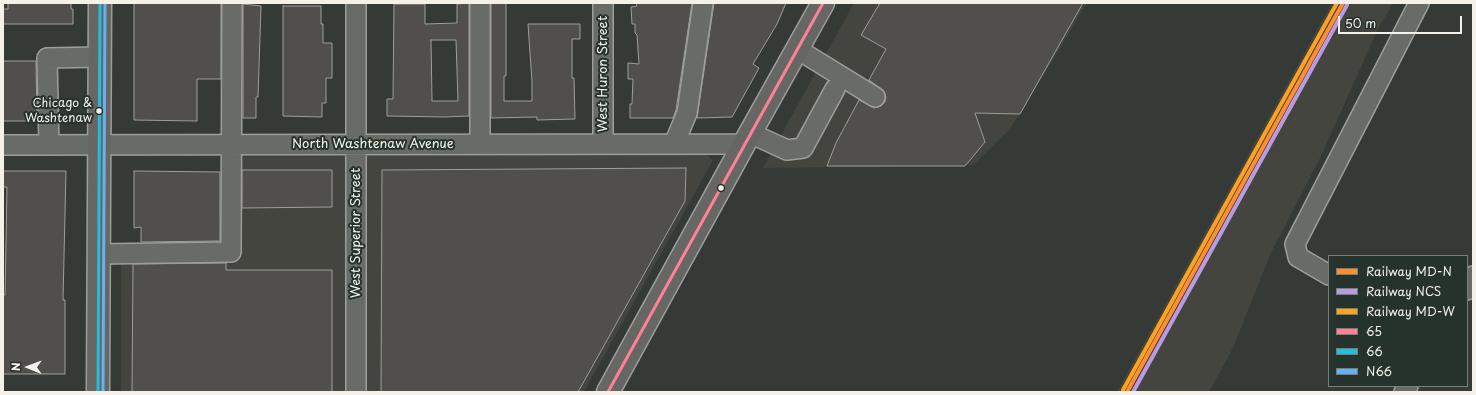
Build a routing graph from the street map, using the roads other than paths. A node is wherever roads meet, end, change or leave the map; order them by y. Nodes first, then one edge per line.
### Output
1 (100, 3) edge
2 (232, 3) edge
3 (356, 3) edge
4 (480, 3) edge
5 (603, 3) edge
6 (703, 3) edge
7 (823, 3) edge
8 (1419, 3) edge
9 (797, 49) junction
10 (100, 57) junction
11 (835, 89) dead end
12 (875, 97) dead end
13 (747, 139) junction
14 (356, 144) junction
15 (480, 144) junction
16 (603, 144) junction
17 (674, 144) junction
18 (3, 145) edge
19 (48, 145) junction
20 (99, 145) junction
21 (232, 145) junction
22 (99, 254) junction
23 (1328, 274) edge
24 (1473, 276) edge
25 (1468, 288) edge
26 (98, 392) edge
27 (356, 392) edge
28 (608, 392) edge

1 - 10 main road
2 - 21 street
3 - 14 street, West Superior Street
4 - 15 street
5 - 16 street, West Huron Street
6 - 17 street
7 - 9 main road
8 - 23 street
9 - 12 street
9 - 13 main road
10 - 19 street
10 - 20 main road
11 - 13 street
13 - 17 street, North Washtenaw Avenue
13 - 28 main road
14 - 15 street, North Washtenaw Avenue
14 - 21 street, North Washtenaw Avenue
14 - 27 street, West Superior Street
15 - 16 street, North Washtenaw Avenue
16 - 17 street, North Washtenaw Avenue
18 - 19 street, North Washtenaw Avenue
19 - 20 street, North Washtenaw Avenue
20 - 21 street, North Washtenaw Avenue
20 - 22 main road
21 - 22 street
22 - 26 main road
24 - 25 street

